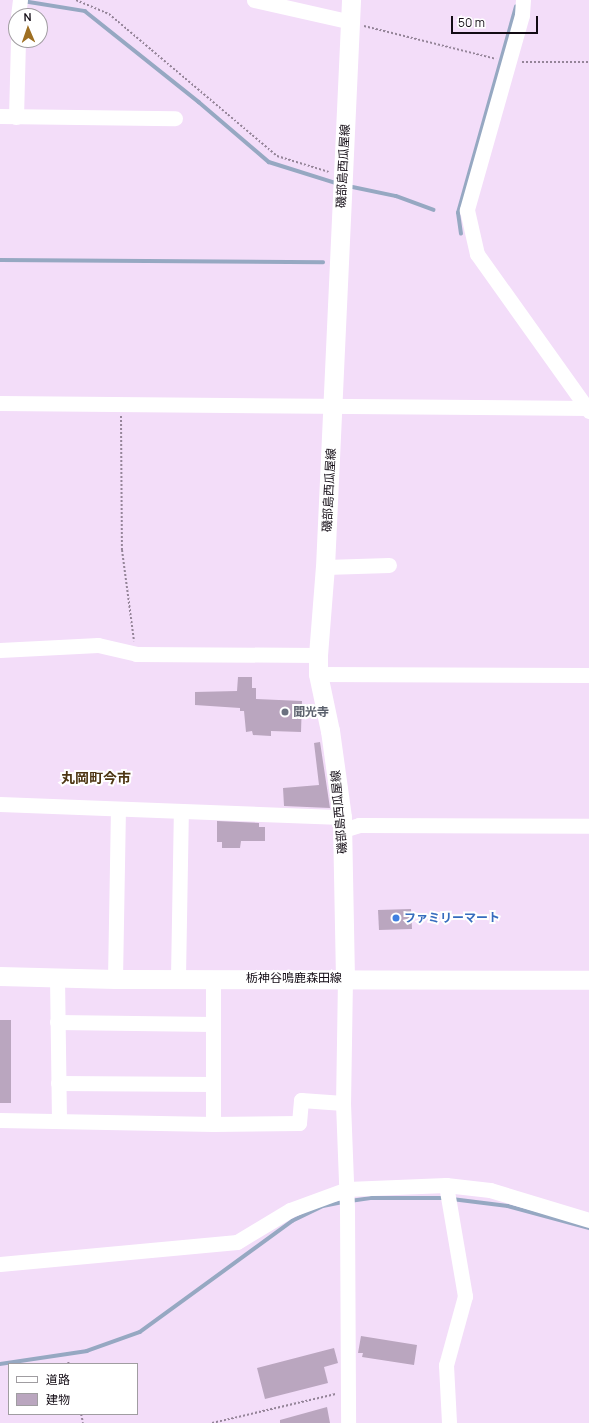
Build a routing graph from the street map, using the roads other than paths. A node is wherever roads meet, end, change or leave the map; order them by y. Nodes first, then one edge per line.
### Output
1 (254, 0) edge
2 (351, 0) edge
3 (523, 0) edge
4 (352, 22) junction
5 (18, 48) edge
6 (0, 116) edge
7 (16, 117) junction
8 (175, 118) dead end
9 (0, 403) edge
10 (332, 406) junction
11 (589, 408) edge
12 (589, 412) edge
13 (389, 565) dead end
14 (325, 567) junction
15 (0, 650) edge
16 (318, 655) junction
17 (318, 674) junction
18 (589, 675) edge
19 (0, 804) edge
20 (118, 809) junction
21 (181, 812) junction
22 (343, 823) junction
23 (589, 826) edge
24 (0, 976) edge
25 (57, 977) junction
26 (178, 977) junction
27 (213, 978) junction
28 (345, 978) junction
29 (115, 979) junction
30 (589, 980) edge
31 (57, 1022) junction
32 (212, 1024) junction
33 (58, 1083) junction
34 (213, 1084) junction
35 (344, 1103) junction
36 (0, 1120) edge
37 (58, 1121) junction
38 (213, 1124) junction
39 (446, 1185) junction
40 (347, 1197) junction
41 (589, 1220) edge
42 (0, 1264) edge
43 (348, 1423) edge
44 (449, 1423) edge

1 - 4 street
2 - 4 main road, 磯部島西瓜屋線
3 - 12 street
4 - 10 main road, 磯部島西瓜屋線
5 - 7 street
6 - 7 street
7 - 8 street
9 - 10 street
10 - 11 street
10 - 14 main road, 磯部島西瓜屋線
13 - 14 street
14 - 16 main road, 磯部島西瓜屋線
15 - 16 street
16 - 17 main road, 磯部島西瓜屋線
17 - 18 street
17 - 22 main road, 磯部島西瓜屋線
19 - 20 street
20 - 21 street
20 - 29 street
21 - 22 street
21 - 26 street
22 - 23 street
22 - 28 main road, 磯部島西瓜屋線
24 - 25 main road, 栃神谷鳴鹿森田線
25 - 29 main road, 栃神谷鳴鹿森田線
25 - 31 street
26 - 27 main road, 栃神谷鳴鹿森田線
26 - 29 main road, 栃神谷鳴鹿森田線
27 - 28 main road, 栃神谷鳴鹿森田線
27 - 32 street
28 - 30 main road, 栃神谷鳴鹿森田線
28 - 35 street
31 - 32 street
31 - 33 street
32 - 34 street
33 - 34 street
33 - 37 street
34 - 38 street
35 - 38 street
35 - 40 street
36 - 37 street
37 - 38 street
39 - 40 street
39 - 41 street
39 - 44 street
40 - 42 street
40 - 43 street

